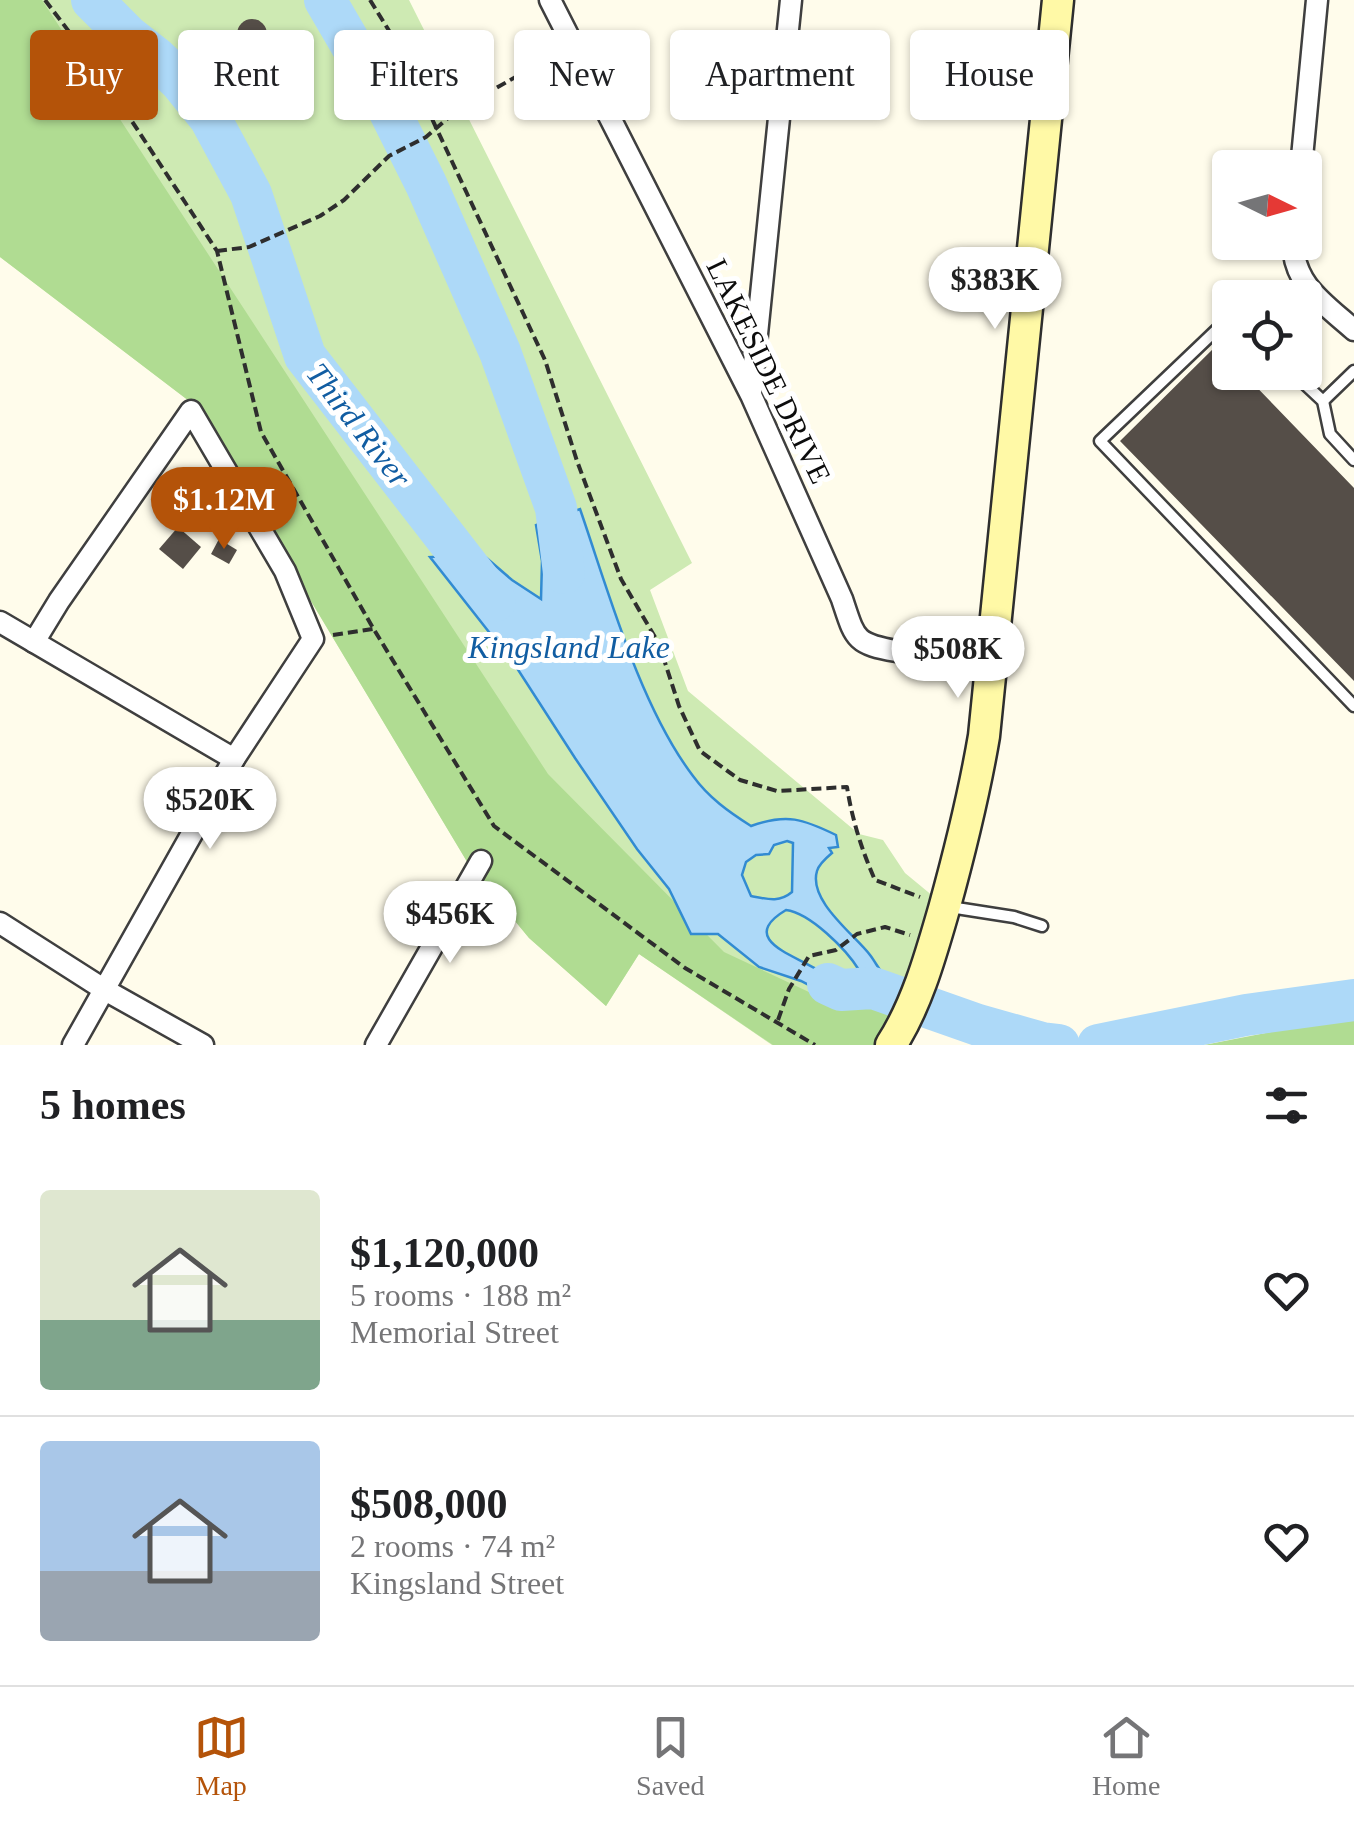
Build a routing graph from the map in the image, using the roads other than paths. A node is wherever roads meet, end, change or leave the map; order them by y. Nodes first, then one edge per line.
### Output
1 (550, 0) edge
2 (791, 0) edge
3 (1058, 0) edge
4 (1318, 0) edge
5 (1303, 150) edge
6 (1295, 260) edge
7 (1354, 330) edge
8 (1212, 334) edge
9 (1354, 371) edge
10 (1310, 390) edge
11 (751, 394) junction
12 (1322, 402) junction
13 (1354, 460) edge
14 (0, 622) edge
15 (34, 642) junction
16 (991, 672) junction
17 (1354, 706) edge
18 (234, 759) junction
19 (481, 861) dead end
20 (935, 902) junction
21 (0, 922) edge
22 (1042, 926) dead end
23 (104, 990) junction
24 (897, 1033) edge
25 (73, 1045) edge
26 (203, 1045) edge
27 (376, 1045) edge

1 - 11 street, LAKESIDE DRIVE
2 - 11 street
3 - 16 main road
4 - 5 street
6 - 7 street
8 - 17 lane
9 - 12 lane
10 - 12 lane
11 - 16 street, LAKESIDE DRIVE
12 - 13 lane
14 - 15 street
15 - 18 street
15 - 18 street
16 - 20 main road
18 - 23 street
19 - 27 street
20 - 22 lane
20 - 24 main road
21 - 23 street
23 - 25 street
23 - 26 street

